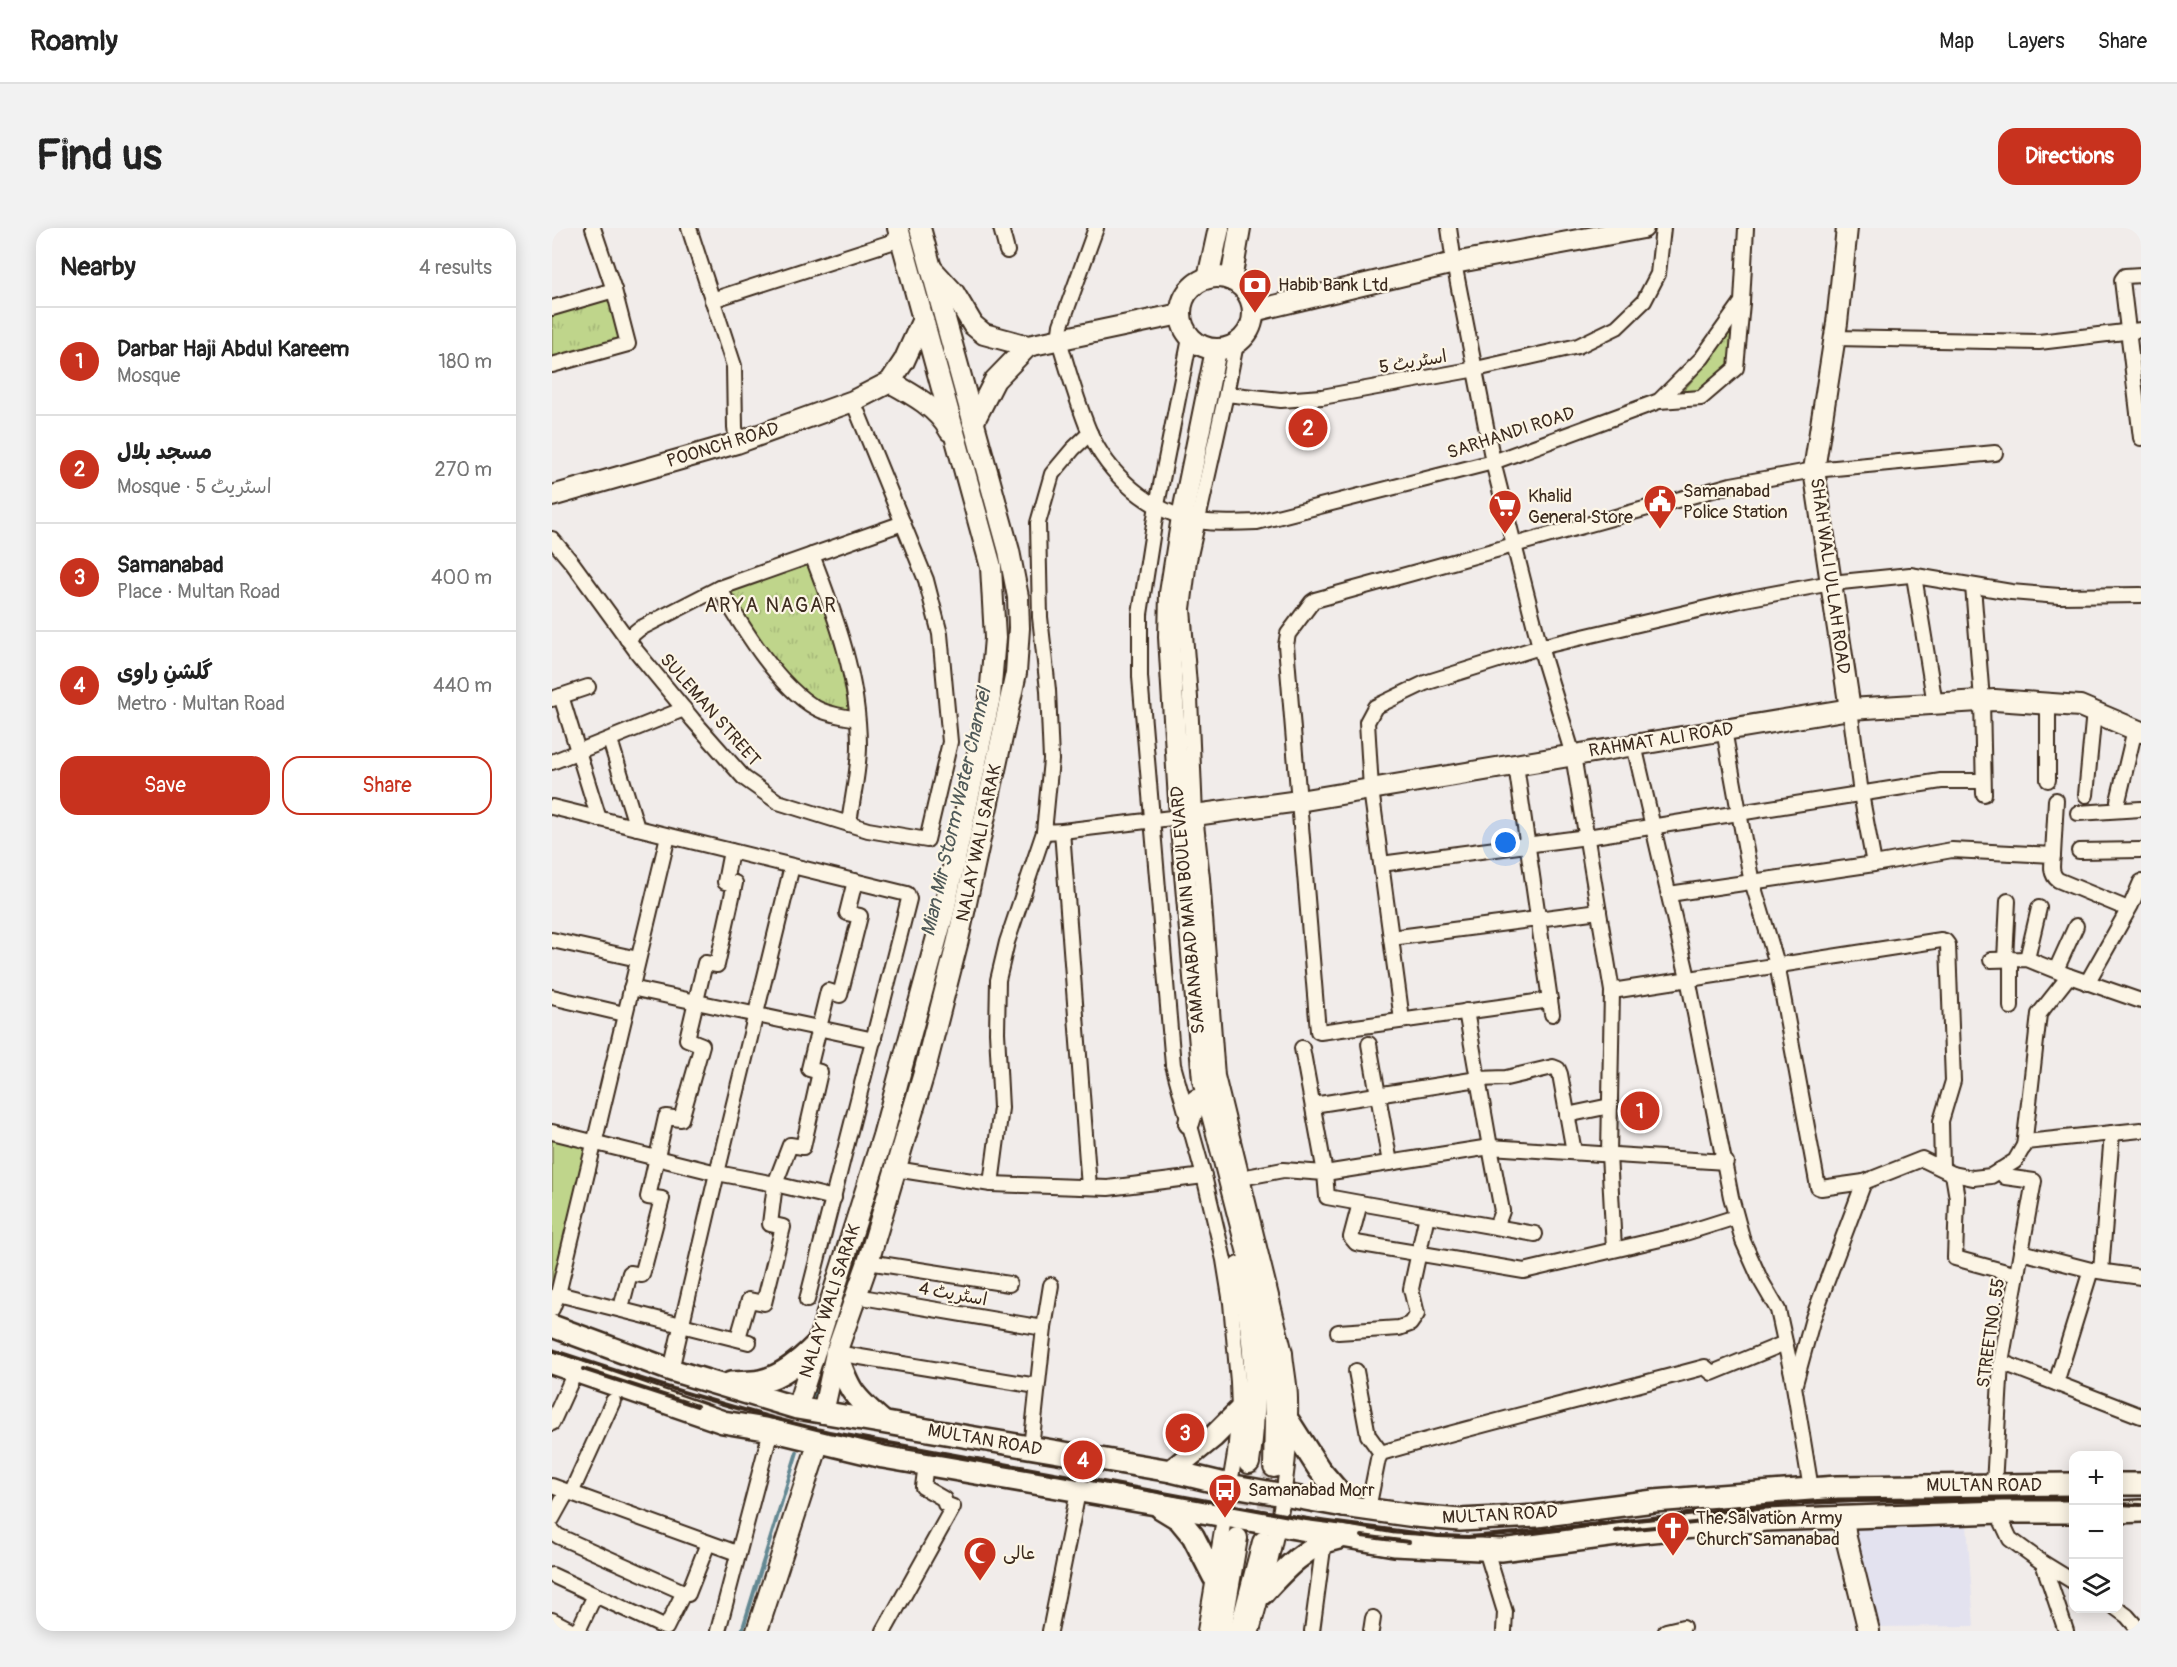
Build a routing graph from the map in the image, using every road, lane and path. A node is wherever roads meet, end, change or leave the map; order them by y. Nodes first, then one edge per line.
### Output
1 (593, 228) edge
2 (689, 228) edge
3 (920, 228) edge
4 (1001, 228) edge
5 (1096, 228) edge
6 (1219, 228) edge
7 (1240, 228) edge
8 (1449, 228) edge
9 (1643, 228) edge
10 (1663, 228) edge
11 (1746, 228) edge
12 (1847, 228) edge
13 (900, 234) edge
14 (1007, 251) dead end
15 (1454, 263) junction
16 (930, 267) junction
17 (2141, 275) edge
18 (1208, 278) junction
19 (1231, 279) junction
20 (614, 290) junction
21 (712, 300) junction
22 (1742, 302) junction
23 (552, 308) edge
24 (1253, 311) junction
25 (1180, 314) junction
26 (923, 319) junction
27 (2135, 331) edge
28 (1835, 338) junction
29 (1059, 340) junction
30 (1236, 344) junction
31 (1204, 345) junction
32 (1028, 346) junction
33 (552, 365) edge
34 (1476, 369) junction
35 (890, 382) junction
36 (1226, 394) junction
37 (853, 401) junction
38 (1659, 401) junction
39 (973, 423) junction
40 (1090, 433) junction
41 (2141, 438) edge
42 (737, 443) junction
43 (956, 443) junction
44 (1995, 453) dead end
45 (1493, 462) junction
46 (1814, 470) junction
47 (552, 496) edge
48 (1177, 514) junction
49 (903, 523) junction
50 (552, 539) edge
51 (1514, 543) junction
52 (812, 555) junction
53 (1914, 576) junction
54 (1831, 583) junction
55 (1973, 586) junction
56 (719, 588) junction
57 (2141, 595) edge
58 (627, 639) junction
59 (1540, 647) junction
60 (588, 687) dead end
61 (557, 698) edge
62 (1982, 700) junction
63 (2048, 703) junction
64 (1935, 704) junction
65 (684, 709) junction
66 (1850, 709) junction
67 (2094, 711) junction
68 (857, 719) junction
69 (1724, 730) junction
70 (2138, 730) edge
71 (610, 740) junction
72 (1634, 745) junction
73 (579, 752) junction
74 (1573, 755) junction
75 (552, 762) edge
76 (1516, 765) junction
77 (2048, 780) dead end
78 (1371, 789) junction
79 (1861, 794) junction
80 (2086, 795) dead end
81 (2055, 800) dead end
82 (1299, 801) junction
83 (2118, 801) dead end
84 (552, 807) edge
85 (2141, 809) edge
86 (1739, 813) junction
87 (2078, 813) dead end
88 (1174, 818) junction
89 (599, 819) junction
90 (849, 824) junction
91 (1653, 826) junction
92 (637, 828) junction
93 (1062, 831) junction
94 (1044, 832) junction
95 (668, 836) junction
96 (1587, 837) junction
97 (1527, 846) junction
98 (2141, 850) edge
99 (731, 851) junction
100 (2079, 851) dead end
101 (2053, 855) junction
102 (1381, 864) junction
103 (1874, 864) junction
104 (792, 866) junction
105 (855, 882) junction
106 (1752, 882) junction
107 (2141, 882) edge
108 (1669, 894) junction
109 (2008, 901) dead end
110 (2039, 908) dead end
111 (2128, 909) junction
112 (1599, 911) junction
113 (1538, 919) junction
114 (2076, 926) dead end
115 (937, 935) junction
116 (1392, 938) junction
117 (552, 940) edge
118 (958, 940) junction
119 (2027, 958) junction
120 (638, 959) junction
121 (2002, 959) junction
122 (1777, 964) junction
123 (2063, 973) junction
124 (1688, 978) junction
125 (2087, 983) junction
126 (631, 988) junction
127 (1612, 991) junction
128 (552, 996) edge
129 (1550, 1000) junction
130 (2141, 1001) edge
131 (695, 1002) junction
132 (2011, 1007) dead end
133 (1466, 1011) junction
134 (624, 1014) junction
135 (756, 1014) junction
136 (1552, 1014) dead end
137 (1402, 1020) junction
138 (818, 1028) junction
139 (874, 1040) junction
140 (1369, 1044) dead end
141 (1302, 1048) dead end
142 (1478, 1079) junction
143 (1377, 1094) junction
144 (1203, 1102) junction
145 (1313, 1105) junction
146 (1610, 1106) junction
147 (1567, 1115) junction
148 (1227, 1119) junction
149 (1189, 1123) junction
150 (2141, 1130) edge
151 (552, 1132) edge
152 (2112, 1133) junction
153 (593, 1142) junction
154 (1490, 1147) junction
155 (2024, 1147) junction
156 (1574, 1152) junction
157 (1609, 1154) junction
158 (656, 1158) junction
159 (1726, 1162) junction
160 (1390, 1163) junction
161 (895, 1169) junction
162 (2000, 1170) junction
163 (1947, 1171) junction
164 (717, 1173) junction
165 (1325, 1173) junction
166 (1204, 1176) junction
167 (1242, 1178) junction
168 (1864, 1182) junction
169 (775, 1184) junction
170 (991, 1184) junction
171 (1089, 1186) junction
172 (834, 1198) junction
173 (1360, 1203) junction
174 (1427, 1215) junction
175 (1736, 1217) junction
176 (1496, 1227) junction
177 (1535, 1234) dead end
178 (1614, 1249) junction
179 (2021, 1252) junction
180 (1420, 1254) junction
181 (868, 1262) junction
182 (2096, 1271) junction
183 (2017, 1275) junction
184 (2141, 1277) edge
185 (1009, 1284) dead end
186 (1051, 1286) dead end
187 (558, 1294) junction
188 (856, 1296) junction
189 (807, 1300) dead end
190 (621, 1308) junction
191 (552, 1309) edge
192 (681, 1324) junction
193 (552, 1326) edge
194 (1044, 1328) junction
195 (1338, 1332) dead end
196 (1785, 1343) junction
197 (826, 1349) junction
198 (2001, 1362) junction
199 (552, 1363) edge
200 (576, 1370) junction
201 (671, 1370) junction
202 (1356, 1371) dead end
203 (715, 1383) junction
204 (2056, 1383) junction
205 (1037, 1386) junction
206 (1794, 1389) junction
207 (613, 1401) dead end
208 (797, 1408) junction
209 (1239, 1411) junction
210 (823, 1413) junction
211 (2141, 1416) edge
212 (882, 1421) junction
213 (1289, 1422) junction
214 (552, 1423) edge
215 (771, 1430) junction
216 (819, 1441) junction
217 (1031, 1448) junction
218 (1381, 1453) junction
219 (1249, 1463) tunnel mouth
220 (926, 1464) junction
221 (1274, 1467) tunnel mouth
222 (1171, 1470) junction
223 (2069, 1484) edge
224 (2123, 1484) edge
225 (2141, 1484) edge
226 (1229, 1485) junction
227 (1994, 1485) junction
228 (552, 1486) edge
229 (1811, 1489) junction
230 (569, 1492) junction
231 (1078, 1492) junction
232 (1284, 1495) junction
233 (1156, 1505) junction
234 (1344, 1506) junction
235 (1368, 1509) junction
236 (2141, 1511) edge
237 (2002, 1512) junction
238 (2069, 1512) edge
239 (2123, 1512) edge
240 (1224, 1516) junction
241 (1843, 1517) junction
242 (552, 1519) edge
243 (1278, 1526) junction
244 (552, 1530) edge
245 (1237, 1538) tunnel mouth
246 (1334, 1539) junction
247 (1263, 1542) tunnel mouth
248 (708, 1543) junction
249 (1486, 1550) junction
250 (737, 1553) junction
251 (2043, 1563) junction
252 (552, 1575) edge
253 (1214, 1577) junction
254 (2069, 1579) edge
255 (684, 1592) junction
256 (1262, 1594) junction
257 (595, 1595) junction
258 (2123, 1613) edge
259 (552, 1620) edge
260 (1683, 1627) dead end
261 (667, 1630) edge
262 (573, 1631) edge
263 (578, 1631) edge
264 (718, 1631) edge
265 (757, 1631) edge
266 (884, 1631) edge
267 (1050, 1631) edge
268 (1205, 1631) edge
269 (1221, 1631) edge
270 (1240, 1631) edge
271 (1252, 1631) edge
272 (1312, 1631) edge
273 (1504, 1631) edge
274 (1666, 1631) edge
275 (1869, 1631) edge
276 (2066, 1631) edge
277 (2140, 1631) edge

1 - 20 street
2 - 21 street
3 - 16 main road, NALAY WALI SARAK
4 - 14 street
5 - 29 street
6 - 18 main road
7 - 19 main road
8 - 15 street
9 - 15 main road
10 - 34 street, اسٹریٹ 5
11 - 22 street
12 - 28 main road, SHAH WALI ULLAH ROAD
13 - 21 street
13 - 26 main road, NALAY WALI SARAK
15 - 24 main road
15 - 34 street
16 - 32 main road
16 - 39 main road, NALAY WALI SARAK
17 - 27 street
18 - 19 main road
18 - 25 main road
19 - 24 main road
20 - 23 street
20 - 33 street
21 - 42 street
22 - 38 street, SARHANDI ROAD
22 - 38 street
24 - 30 main road
25 - 29 main road
25 - 31 main road
26 - 35 main road, POONCH ROAD
26 - 43 main road, NALAY WALI SARAK
27 - 28 street
27 - 41 street
28 - 46 main road, SHAH WALI ULLAH ROAD
29 - 32 main road
29 - 40 street
30 - 31 main road
30 - 36 street
31 - 48 main road, SAMANABAD MAIN BOULEVARD
31 - 48 street
32 - 39 main road
34 - 36 street, اسٹریٹ 5
34 - 45 street
35 - 37 main road, POONCH ROAD
35 - 43 main road
36 - 48 street
37 - 42 main road, POONCH ROAD
37 - 49 street
38 - 45 street, SARHANDI ROAD
39 - 118 main road, NALAY WALI SARAK
40 - 48 street
40 - 94 street
42 - 47 main road, POONCH ROAD
43 - 115 main road, NALAY WALI SARAK
44 - 46 street
45 - 48 street, SARHANDI ROAD
45 - 51 street
46 - 51 street
46 - 54 main road, SHAH WALI ULLAH ROAD
48 - 88 main road, SAMANABAD MAIN BOULEVARD
48 - 88 street
49 - 52 street
49 - 90 street, SULEMAN STREET
50 - 58 street, SULEMAN STREET
51 - 59 street
51 - 82 street
52 - 56 street
52 - 68 street
53 - 54 street
53 - 55 street
53 - 64 street
54 - 59 street
54 - 66 main road, SHAH WALI ULLAH ROAD
55 - 57 street
55 - 62 street
56 - 58 street
56 - 68 street
58 - 65 street, SULEMAN STREET
59 - 74 street
59 - 78 street
60 - 61 street
61 - 73 street
62 - 63 main road, RAHMAT ALI ROAD
62 - 64 main road, RAHMAT ALI ROAD
62 - 79 street
63 - 67 main road, RAHMAT ALI ROAD
63 - 77 street
64 - 66 main road, RAHMAT ALI ROAD
65 - 71 street
65 - 90 street, SULEMAN STREET
66 - 69 main road, RAHMAT ALI ROAD
66 - 79 street
67 - 70 main road, RAHMAT ALI ROAD
67 - 80 street
68 - 90 street
69 - 72 main road, RAHMAT ALI ROAD
69 - 86 street
70 - 83 street
71 - 73 street
71 - 92 street
72 - 74 main road, RAHMAT ALI ROAD
72 - 91 street
73 - 75 street
73 - 89 street
74 - 76 main road, RAHMAT ALI ROAD
74 - 96 street
76 - 78 main road, RAHMAT ALI ROAD
76 - 97 street
78 - 82 main road, RAHMAT ALI ROAD
78 - 102 street
79 - 86 street
79 - 103 street
81 - 101 street
82 - 88 main road, RAHMAT ALI ROAD
82 - 137 street
84 - 89 street
85 - 87 street
86 - 91 street
86 - 106 street
88 - 93 street
88 - 144 main road, SAMANABAD MAIN BOULEVARD
88 - 148 street
88 - 149 street
89 - 92 street
91 - 96 street
91 - 108 street
92 - 95 street
93 - 94 street
93 - 171 street
94 - 170 street
95 - 99 street
95 - 120 street
96 - 97 street
96 - 112 street
97 - 102 street
97 - 113 street
98 - 100 street
99 - 104 street
99 - 131 street
101 - 103 street
101 - 111 street
102 - 116 street
103 - 106 street
104 - 105 street
104 - 135 street
105 - 138 street
105 - 139 street
106 - 108 street
106 - 122 street
107 - 111 street
108 - 124 street
109 - 121 street
110 - 119 street
111 - 125 street
112 - 113 street
112 - 127 street
113 - 116 street
113 - 129 street
114 - 123 street
115 - 118 main road
115 - 197 main road, NALAY WALI SARAK
116 - 137 street
117 - 120 street
118 - 161 main road, NALAY WALI SARAK
119 - 121 street
119 - 123 street
120 - 126 street
121 - 132 street
122 - 124 street
122 - 163 street
122 - 168 street
123 - 125 street
123 - 155 street
124 - 127 street
124 - 159 street
125 - 130 street
126 - 131 street
126 - 134 street
127 - 146 street
128 - 134 street
129 - 133 street
129 - 136 street
131 - 135 street
131 - 158 street
133 - 137 street
133 - 142 street
134 - 153 street
135 - 138 street
135 - 164 street
138 - 139 street
138 - 169 street
139 - 172 street
140 - 143 street
141 - 145 street
142 - 143 street
142 - 147 street
142 - 154 street
143 - 145 street
143 - 160 street
144 - 148 main road
144 - 149 main road
144 - 219 main road, SAMANABAD MAIN BOULEVARD
144 - 221 main road, SAMANABAD MAIN BOULEVARD
145 - 165 street
146 - 147 street
146 - 157 street
147 - 156 street
148 - 167 street
149 - 166 street
150 - 152 street
151 - 153 street
152 - 155 street
152 - 182 street
153 - 158 street
153 - 187 street
154 - 156 street
154 - 160 street
154 - 176 street
155 - 162 street
156 - 157 street
157 - 159 street
157 - 178 street
158 - 164 street
158 - 190 street
159 - 175 street
160 - 165 street
161 - 170 street
161 - 181 main road, NALAY WALI SARAK
162 - 163 street
162 - 179 street, STREETNO. 55
163 - 168 street
163 - 183 street
164 - 169 street
164 - 192 street
165 - 167 street
165 - 173 street
166 - 171 street
166 - 209 street
167 - 213 street
168 - 206 street
169 - 172 street
169 - 192 street
170 - 171 street
172 - 189 street
173 - 174 street
173 - 180 street
174 - 176 street
174 - 180 street
175 - 178 street
175 - 196 street
176 - 177 street
178 - 180 street
179 - 182 street
179 - 183 street, STREETNO. 55
180 - 195 street
181 - 185 street
181 - 188 main road, NALAY WALI SARAK
182 - 184 street
182 - 204 street
183 - 198 street, STREETNO. 55
186 - 194 street
187 - 190 street
187 - 191 street
188 - 194 street, اسٹریٹ 4
188 - 197 main road, NALAY WALI SARAK
190 - 192 street
192 - 201 street
193 - 201 main road, MULTAN ROAD
194 - 205 street
196 - 206 street
196 - 218 street
197 - 203 main road
197 - 205 street
197 - 208 main road, NALAY WALI SARAK
197 - 210 main road, NALAY WALI SARAK
197 - 212 main road
198 - 204 street
198 - 227 street, STREETNO. 55
199 - 200 main road, MULTAN ROAD
200 - 214 street
200 - 215 main road, MULTAN ROAD
201 - 203 main road, MULTAN ROAD
202 - 218 street
203 - 208 main road, MULTAN ROAD
204 - 211 street
205 - 217 street
206 - 229 street
207 - 230 street
208 - 210 main road, MULTAN ROAD
209 - 222 main road
209 - 226 street
210 - 212 main road, MULTAN ROAD
212 - 217 main road, MULTAN ROAD
213 - 232 street
213 - 234 main road
215 - 216 main road, MULTAN ROAD
215 - 250 street
216 - 220 main road, MULTAN ROAD
216 - 265 main road
217 - 222 main road, MULTAN ROAD
218 - 235 street
220 - 231 main road, MULTAN ROAD
220 - 266 street
222 - 226 main road, MULTAN ROAD
223 - 227 main road, MULTAN ROAD
224 - 225 main road
226 - 232 main road, MULTAN ROAD
226 - 240 street
227 - 229 main road, MULTAN ROAD
228 - 230 street
229 - 235 main road, MULTAN ROAD
230 - 242 street
230 - 248 street
231 - 233 main road, MULTAN ROAD
231 - 267 street
232 - 234 main road, MULTAN ROAD
232 - 243 street
233 - 240 main road, MULTAN ROAD
233 - 253 main road
234 - 235 main road, MULTAN ROAD
236 - 239 main road
237 - 238 main road, MULTAN ROAD
237 - 241 main road, MULTAN ROAD
237 - 251 street
240 - 243 main road, MULTAN ROAD
240 - 253 street
241 - 249 main road, MULTAN ROAD
241 - 275 main road
243 - 246 main road, MULTAN ROAD
243 - 256 street
244 - 255 street
245 - 269 main road
246 - 249 main road, MULTAN ROAD
246 - 256 main road
246 - 272 street
247 - 270 main road
248 - 250 street
248 - 255 street
249 - 273 street
250 - 264 street
251 - 254 street
251 - 276 street
252 - 257 street
253 - 268 street
255 - 261 street
256 - 271 street
257 - 261 street
257 - 263 street
258 - 277 street
259 - 262 street
260 - 274 street

